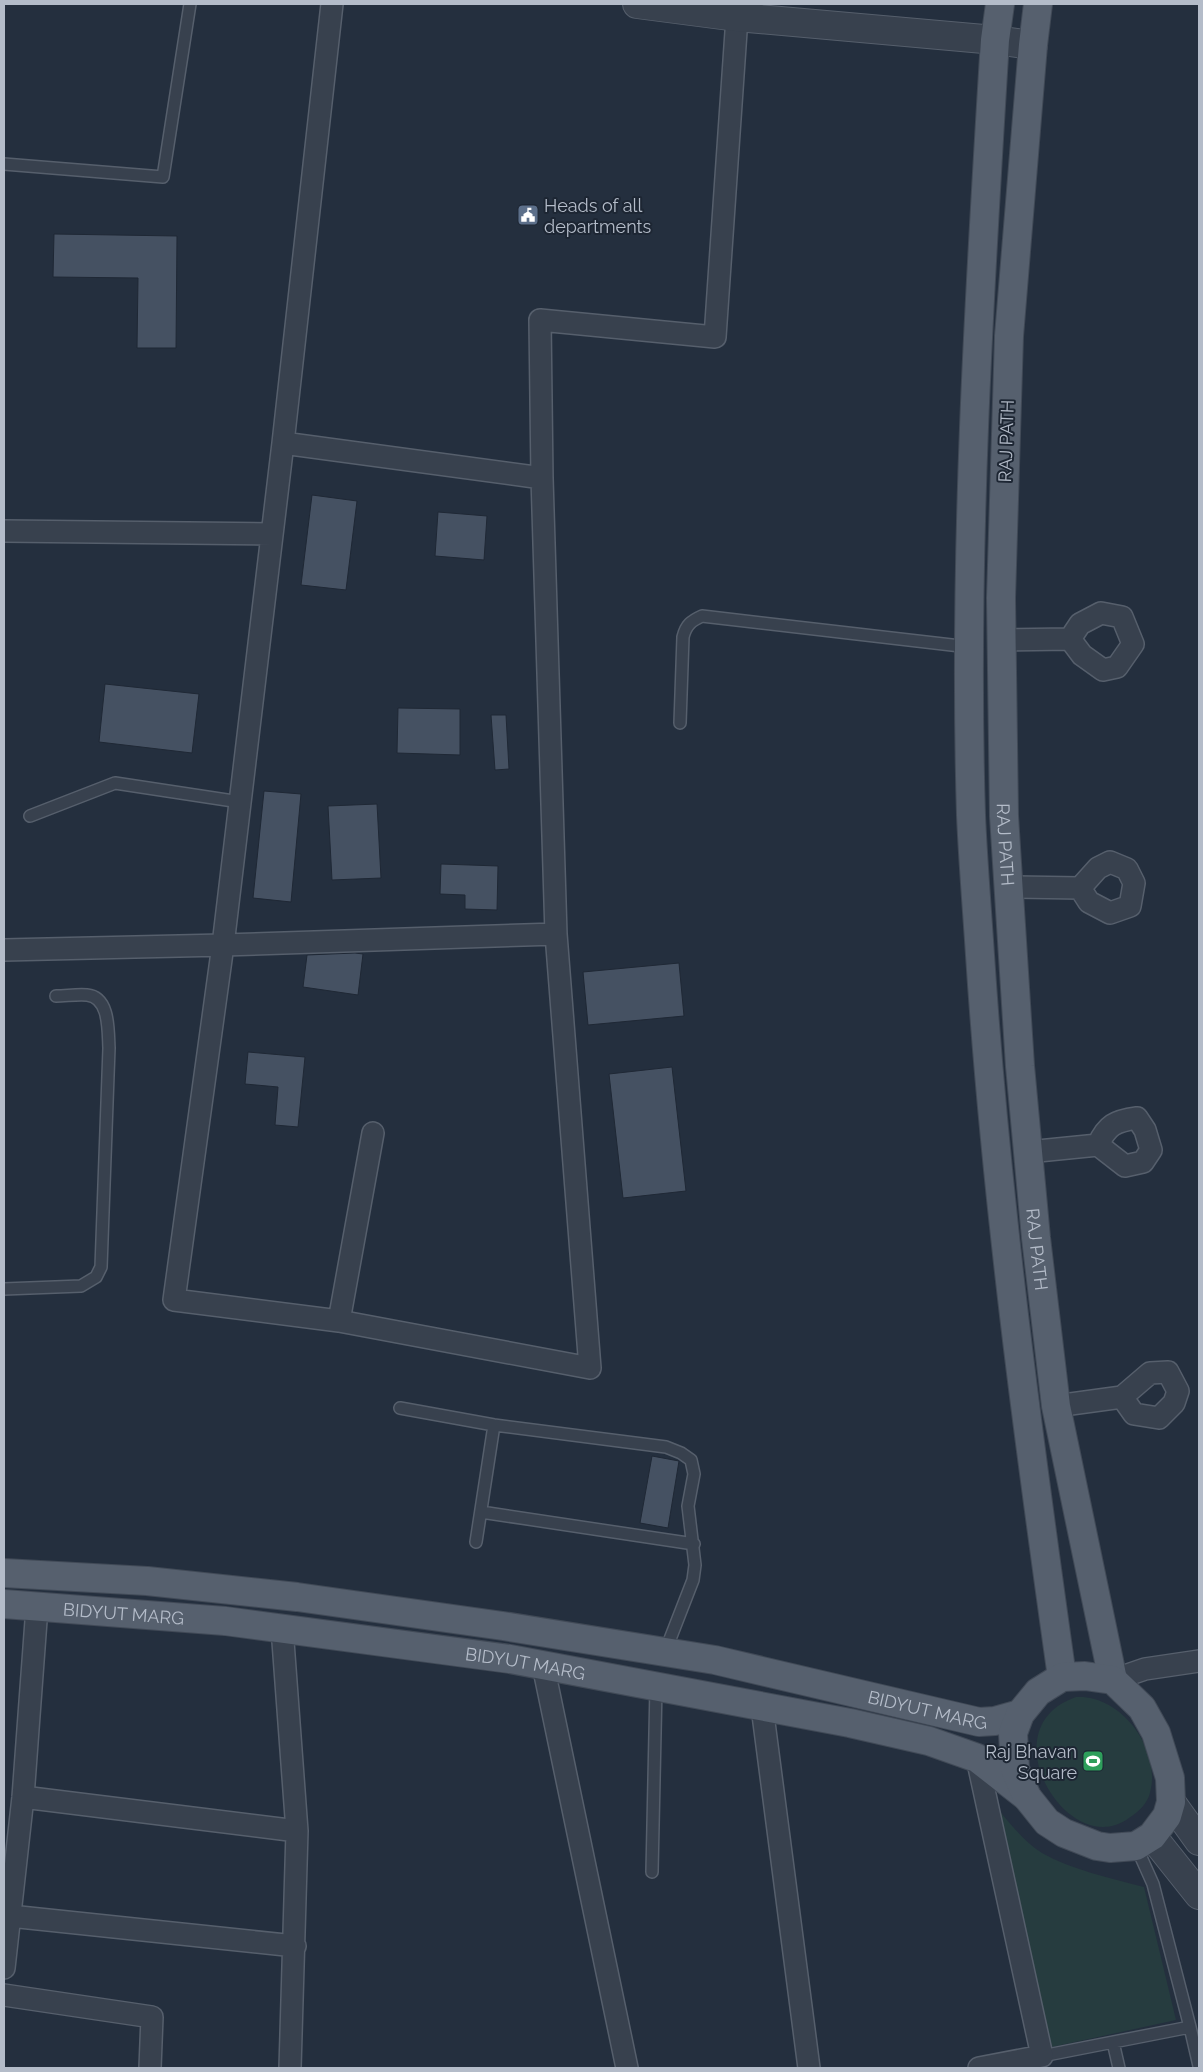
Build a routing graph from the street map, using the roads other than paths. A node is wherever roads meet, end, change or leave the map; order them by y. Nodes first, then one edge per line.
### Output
1 (190, 4) edge
2 (332, 4) edge
3 (646, 4) edge
4 (1000, 4) edge
5 (1038, 4) edge
6 (737, 17) junction
7 (995, 40) junction
8 (1033, 45) junction
9 (4, 164) edge
10 (283, 443) junction
11 (542, 478) junction
12 (4, 531) edge
13 (272, 534) junction
14 (1070, 639) dead end
15 (1002, 640) junction
16 (969, 647) junction
17 (680, 723) dead end
18 (240, 802) junction
19 (30, 816) dead end
20 (1008, 887) junction
21 (1080, 888) dead end
22 (556, 934) junction
23 (223, 945) junction
24 (4, 950) edge
25 (56, 996) dead end
26 (373, 1133) dead end
27 (1098, 1145) dead end
28 (1028, 1152) junction
29 (4, 1289) edge
30 (338, 1321) junction
31 (1122, 1397) dead end
32 (1056, 1406) junction
33 (400, 1408) dead end
34 (494, 1425) junction
35 (481, 1512) junction
36 (476, 1542) dead end
37 (694, 1544) junction
38 (4, 1573) edge
39 (4, 1604) edge
40 (37, 1607) junction
41 (282, 1628) junction
42 (665, 1652) junction
43 (1199, 1661) edge
44 (543, 1665) junction
45 (1145, 1669) junction
46 (1062, 1677) junction
47 (1113, 1680) junction
48 (656, 1687) junction
49 (762, 1706) junction
50 (1142, 1708) junction
51 (1020, 1714) junction
52 (977, 1758) junction
53 (23, 1797) junction
54 (1027, 1797) junction
55 (1171, 1802) junction
56 (298, 1832) junction
57 (1144, 1841) junction
58 (1199, 1841) edge
59 (652, 1872) dead end
60 (1199, 1895) edge
61 (10, 1916) junction
62 (295, 1946) junction
63 (4, 1968) edge
64 (4, 1994) edge
65 (1190, 2027) junction
66 (1112, 2042) junction
67 (1042, 2056) junction
68 (1199, 2066) edge
69 (150, 2068) edge
70 (290, 2068) edge
71 (627, 2068) edge
72 (809, 2068) edge
73 (979, 2068) edge
74 (1119, 2068) edge

1 - 9 lane
2 - 10 street
3 - 6 street
4 - 7 main road, RAJ PATH
5 - 8 main road, RAJ PATH
6 - 7 street
6 - 11 street
7 - 8 street
7 - 16 main road, RAJ PATH
8 - 15 main road, RAJ PATH
10 - 11 street
10 - 13 street
11 - 22 street
12 - 13 street
13 - 18 street
14 - 15 street
15 - 20 main road, RAJ PATH
16 - 17 lane
16 - 46 main road, RAJ PATH
18 - 19 lane
18 - 23 street
20 - 21 street
20 - 28 main road, RAJ PATH
22 - 23 street
22 - 30 street
23 - 24 street
23 - 30 street
25 - 29 lane
26 - 30 street
27 - 28 street
28 - 32 main road, RAJ PATH
31 - 32 street
32 - 47 main road, RAJ PATH
33 - 34 lane
34 - 35 lane
34 - 37 lane
35 - 36 lane
35 - 37 lane
37 - 42 lane
38 - 42 main road, BIDYUT MARG
39 - 40 main road, BIDYUT MARG
40 - 41 main road, BIDYUT MARG
40 - 53 street
41 - 44 main road, BIDYUT MARG
41 - 56 street
42 - 51 main road, BIDYUT MARG
43 - 45 street
44 - 48 main road, BIDYUT MARG
44 - 71 street
45 - 47 street
45 - 50 street
46 - 47 main road
46 - 51 main road
47 - 50 main road
48 - 49 main road, BIDYUT MARG
48 - 59 lane
49 - 52 main road, BIDYUT MARG
49 - 72 street
50 - 55 main road
51 - 54 main road
52 - 54 main road, BIDYUT MARG
52 - 67 street
53 - 56 street
53 - 61 street
54 - 57 main road
55 - 57 main road
55 - 58 street
56 - 62 street
57 - 60 street
57 - 65 lane
61 - 62 street
61 - 63 street
62 - 70 street
64 - 69 street
65 - 66 lane
65 - 68 lane
66 - 67 lane
66 - 74 lane
67 - 73 street

